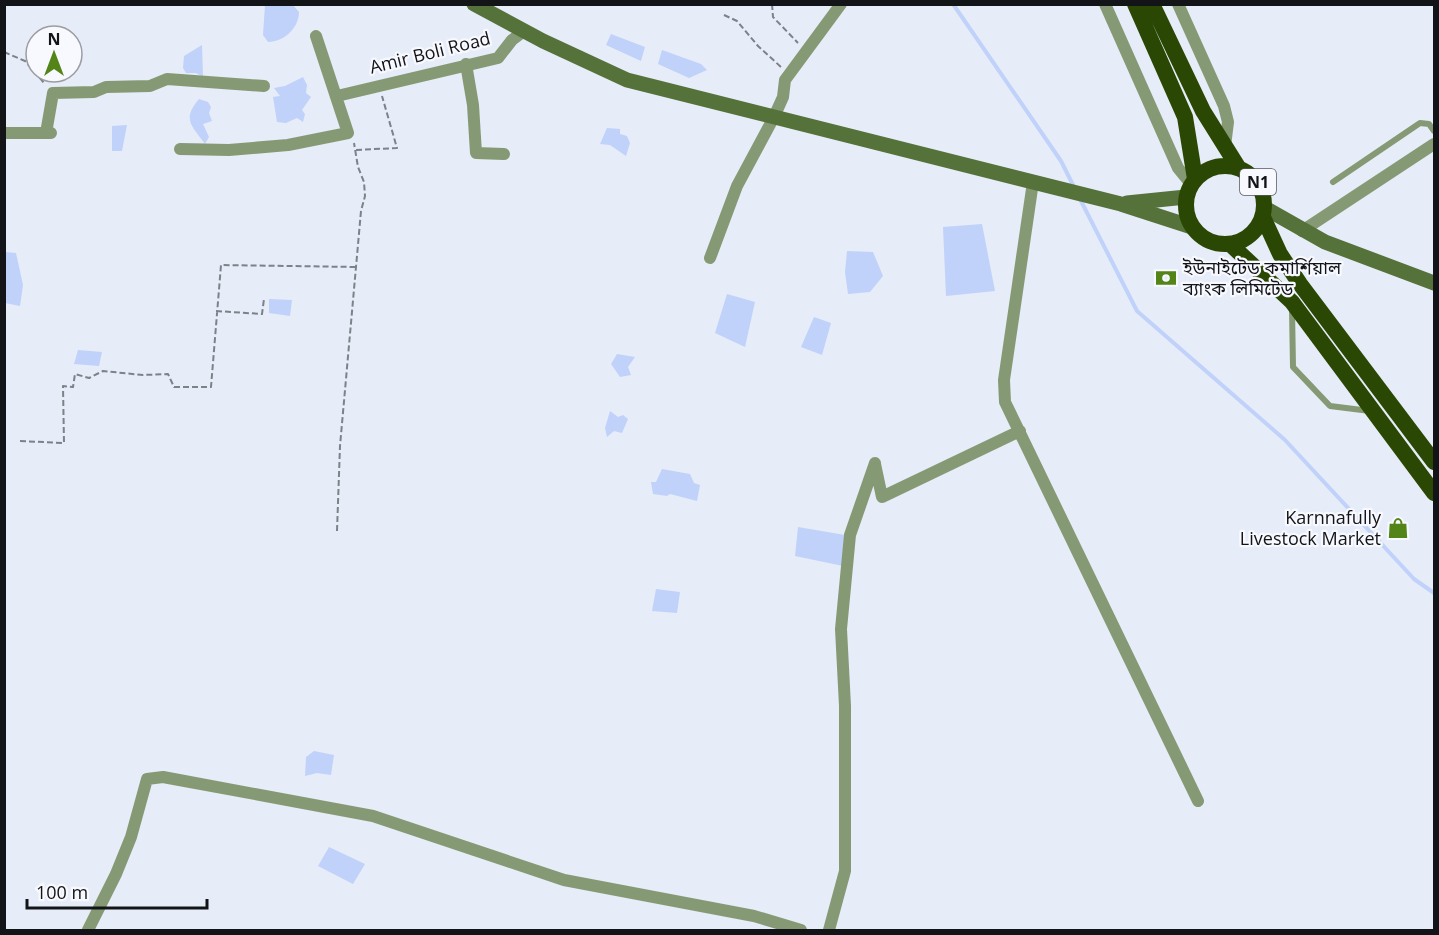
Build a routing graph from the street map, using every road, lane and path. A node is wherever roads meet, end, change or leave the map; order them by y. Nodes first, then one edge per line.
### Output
1 (474, 4) edge
2 (772, 4) edge
3 (841, 4) edge
4 (1105, 4) edge
5 (1135, 4) edge
6 (1152, 4) edge
7 (1178, 4) edge
8 (724, 15) dead end
9 (524, 31) junction
10 (316, 36) dead end
11 (4, 52) edge
12 (804, 52) junction
13 (466, 64) junction
14 (1175, 73) junction
15 (790, 75) junction
16 (378, 85) junction
17 (264, 86) dead end
18 (53, 93) junction
19 (337, 96) junction
20 (774, 117) junction
21 (1434, 131) edge
22 (4, 133) edge
23 (348, 133) junction
24 (1434, 144) edge
25 (1225, 146) junction
26 (180, 148) dead end
27 (355, 150) junction
28 (504, 154) dead end
29 (1238, 167) junction
30 (1033, 182) junction
31 (1333, 182) dead end
32 (1191, 187) junction
33 (1121, 204) junction
34 (1264, 212) junction
35 (1192, 227) junction
36 (1302, 231) junction
37 (1230, 244) junction
38 (710, 258) dead end
39 (357, 267) junction
40 (1434, 281) edge
41 (264, 299) dead end
42 (1292, 302) junction
43 (216, 311) junction
44 (1376, 412) junction
45 (1020, 431) junction
46 (20, 441) dead end
47 (1434, 462) edge
48 (1434, 493) edge
49 (337, 531) dead end
50 (1198, 801) dead end
51 (88, 930) edge
52 (801, 930) edge
53 (829, 930) edge

1 - 9 main road
2 - 12 path
3 - 12 street
4 - 32 street
5 - 14 highway, N1
6 - 14 highway, N1
7 - 25 street
8 - 15 path
9 - 13 street, Amir Boli Road
9 - 20 main road
10 - 19 street
11 - 18 path
12 - 15 street
13 - 16 street, Amir Boli Road
13 - 28 street
14 - 25 highway, N1
14 - 32 highway, N1
15 - 20 street
16 - 19 street, Amir Boli Road
16 - 27 path
17 - 18 street
18 - 22 street
19 - 23 street
20 - 30 main road
20 - 38 street
21 - 31 lane
23 - 26 street
23 - 27 path
24 - 36 street
25 - 29 highway, N1
27 - 39 path
29 - 32 highway, N1
29 - 34 highway, N1
30 - 33 main road
30 - 45 street
32 - 33 main road
32 - 35 highway, N1
33 - 35 main road
34 - 36 main road
34 - 37 highway, N1
34 - 47 highway, N1
35 - 37 highway
36 - 40 main road
37 - 42 highway
39 - 43 path
39 - 49 path
41 - 43 path
42 - 44 highway
42 - 44 lane
43 - 46 path
44 - 48 highway
45 - 50 street
45 - 53 street
51 - 52 street

